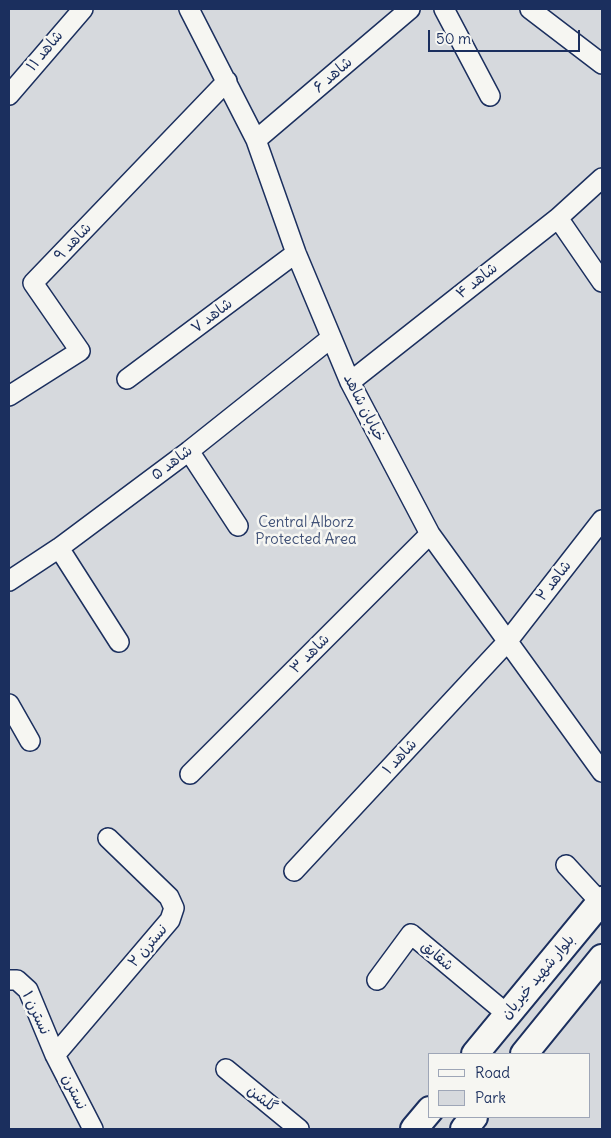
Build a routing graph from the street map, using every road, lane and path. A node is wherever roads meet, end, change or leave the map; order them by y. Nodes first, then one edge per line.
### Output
1 (83, 9) edge
2 (189, 9) edge
3 (410, 9) edge
4 (444, 9) edge
5 (533, 10) edge
6 (602, 64) edge
7 (227, 81) junction
8 (9, 95) edge
9 (490, 96) dead end
10 (256, 140) junction
11 (602, 178) edge
12 (558, 218) junction
13 (296, 253) junction
14 (602, 282) edge
15 (331, 338) junction
16 (128, 379) dead end
17 (350, 382) junction
18 (9, 396) edge
19 (189, 450) junction
20 (602, 520) edge
21 (238, 526) dead end
22 (430, 534) junction
23 (59, 548) junction
24 (9, 581) edge
25 (119, 642) dead end
26 (507, 642) junction
27 (9, 704) edge
28 (30, 741) dead end
29 (602, 772) edge
30 (190, 774) dead end
31 (108, 838) dead end
32 (566, 865) dead end
33 (294, 871) dead end
34 (601, 901) edge
35 (602, 958) edge
36 (9, 980) edge
37 (377, 980) dead end
38 (507, 1014) junction
39 (476, 1053) edge
40 (525, 1053) edge
41 (55, 1055) junction
42 (226, 1069) dead end
43 (428, 1112) edge
44 (473, 1118) edge
45 (93, 1129) edge
46 (299, 1129) edge
47 (414, 1129) edge
48 (464, 1129) edge

1 - 8 street, شاهد ۱۱
2 - 7 street, خیابان شاهد
3 - 10 street, شاهد ۶
4 - 9 street
5 - 6 street
7 - 10 street, خیابان شاهد
7 - 18 street, شاهد ۹
10 - 13 street, خیابان شاهد
11 - 12 street, شاهد ۴
12 - 14 street
12 - 17 street, شاهد ۴
13 - 15 street, خیابان شاهد
13 - 16 street, شاهد ۷
15 - 17 street, خیابان شاهد
15 - 19 street, شاهد ۵
17 - 22 street, خیابان شاهد
19 - 21 street
19 - 23 street, شاهد ۵
20 - 26 street, شاهد ۲
22 - 26 street, خیابان شاهد
22 - 30 street, شاهد ۳
23 - 24 street, شاهد ۵
23 - 25 street
26 - 29 street, خیابان شاهد
26 - 33 street, شاهد ۱
27 - 28 street
31 - 41 street, نسترن ۲
32 - 34 street
34 - 38 main road, بلوار شهید خیریان
35 - 40 main road
36 - 41 street, نسترن ۱
37 - 38 street, شقایق
38 - 39 main road, بلوار شهید خیریان
41 - 45 street, نسترن
42 - 46 street, گلشن
43 - 47 main road
44 - 48 main road

